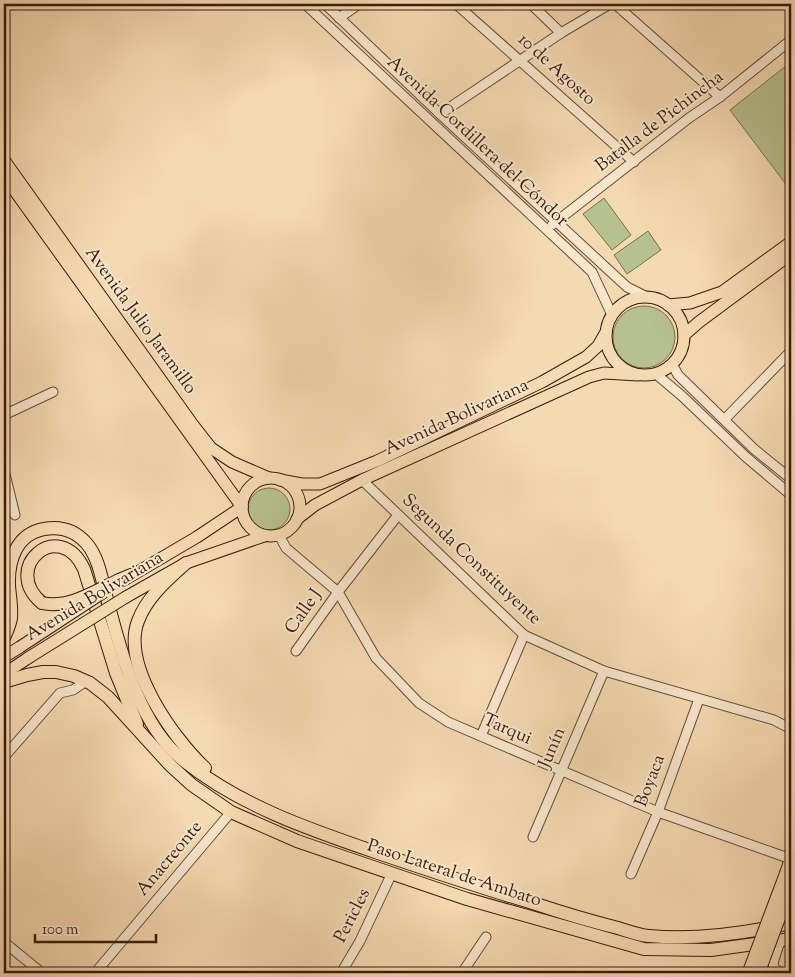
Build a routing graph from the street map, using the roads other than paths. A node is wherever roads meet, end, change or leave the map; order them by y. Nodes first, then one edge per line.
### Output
1 (305, 4) edge
2 (325, 4) edge
3 (359, 4) edge
4 (456, 4) edge
5 (531, 4) edge
6 (610, 4) edge
7 (615, 4) edge
8 (339, 18) junction
9 (561, 33) junction
10 (791, 40) edge
11 (521, 60) junction
12 (720, 97) junction
13 (440, 114) junction
14 (4, 160) edge
15 (634, 162) junction
16 (4, 176) edge
17 (557, 222) junction
18 (547, 229) junction
19 (791, 242) edge
20 (791, 254) edge
21 (647, 297) junction
22 (668, 305) junction
23 (612, 315) junction
24 (606, 332) junction
25 (684, 335) junction
26 (791, 351) edge
27 (672, 364) junction
28 (656, 374) junction
29 (638, 375) junction
30 (53, 392) dead end
31 (4, 415) edge
32 (725, 419) junction
33 (4, 470) edge
34 (274, 479) junction
35 (791, 479) edge
36 (362, 480) junction
37 (791, 495) edge
38 (242, 507) junction
39 (15, 515) dead end
40 (398, 515) junction
41 (297, 519) junction
42 (279, 535) junction
43 (264, 536) junction
44 (186, 563) junction
45 (123, 579) junction
46 (338, 592) junction
47 (524, 635) junction
48 (4, 638) edge
49 (296, 651) dead end
50 (4, 657) edge
51 (604, 671) junction
52 (4, 674) edge
53 (86, 681) junction
54 (4, 682) edge
55 (699, 699) junction
56 (791, 729) edge
57 (141, 733) junction
58 (481, 736) junction
59 (4, 757) edge
60 (561, 771) junction
61 (233, 793) junction
62 (231, 812) junction
63 (658, 812) junction
64 (533, 837) dead end
65 (791, 858) edge
66 (392, 873) junction
67 (631, 874) dead end
68 (791, 887) edge
69 (791, 922) edge
70 (486, 937) dead end
71 (786, 940) edge
72 (4, 942) edge
73 (42, 973) edge
74 (95, 973) edge
75 (341, 973) edge
76 (462, 973) edge
77 (748, 973) edge
78 (759, 973) edge
79 (781, 973) edge

1 - 18 street, Avenida Cordillera del Cóndor
2 - 8 street, Avenida Cordillera del Cóndor
3 - 8 street
4 - 11 street, 10 de Agosto
5 - 9 street
6 - 9 street
7 - 12 street
8 - 13 street, Avenida Cordillera del Cóndor
9 - 11 street
10 - 12 street, Batalla de Pichincha
11 - 13 street
11 - 15 street, 10 de Agosto
12 - 15 street, Batalla de Pichincha
13 - 17 street, Avenida Cordillera del Cóndor
14 - 34 main road, Avenida Julio Jaramillo
15 - 17 street, Batalla de Pichincha
16 - 38 main road, Avenida Julio Jaramillo
17 - 18 street, Batalla de Pichincha
17 - 21 street, Avenida Cordillera del Cóndor
18 - 23 street, Avenida Cordillera del Cóndor
19 - 22 main road
20 - 25 main road
21 - 22 main road
21 - 23 main road
22 - 25 main road
23 - 24 main road, Avenida Bolivariana
24 - 29 main road
24 - 34 main road, Avenida Bolivariana
25 - 27 main road
26 - 32 street
27 - 28 main road, Avenida Bolivariana
27 - 32 street
28 - 29 main road, Avenida Bolivariana
28 - 37 street
29 - 36 main road, Avenida Bolivariana
30 - 31 street
32 - 35 street
33 - 39 street
34 - 38 main road, Avenida Bolivariana
34 - 41 main road
36 - 40 street, Segunda Constituyente
36 - 41 main road, Avenida Bolivariana
38 - 43 main road
38 - 45 main road, Avenida Bolivariana
40 - 46 street, Calle J
40 - 47 street, Segunda Constituyente
41 - 42 main road, Avenida Bolivariana
42 - 43 main road, Avenida Bolivariana
42 - 46 street, Tarqui
43 - 44 main road, Avenida Bolivariana
44 - 52 main road, Avenida Bolivariana, bridge
44 - 61 highway
45 - 50 main road, Avenida Bolivariana, bridge
45 - 57 highway, bridge
46 - 49 street, Calle J
46 - 58 street, Tarqui
47 - 51 street, Segunda Constituyente
47 - 58 street
48 - 61 highway
51 - 55 street, Segunda Constituyente
51 - 60 street, Junín
53 - 54 highway, Paso Lateral de Ambato
53 - 57 highway, Paso Lateral de Ambato
53 - 59 street
55 - 56 street, Segunda Constituyente
55 - 63 street, Boyaca
57 - 62 highway, Paso Lateral de Ambato
58 - 60 street, Tarqui
60 - 63 street, Tarqui
60 - 64 street, Junín
61 - 69 highway, Paso Lateral de Ambato
62 - 66 highway, Paso Lateral de Ambato
62 - 74 street, Anacreonte
63 - 65 street, Tarqui
63 - 67 street, Boyaca
65 - 77 main road, bridge
66 - 71 highway, Paso Lateral de Ambato
66 - 75 street, Pericles
68 - 78 main road, bridge
70 - 76 street
71 - 79 street
72 - 73 street

